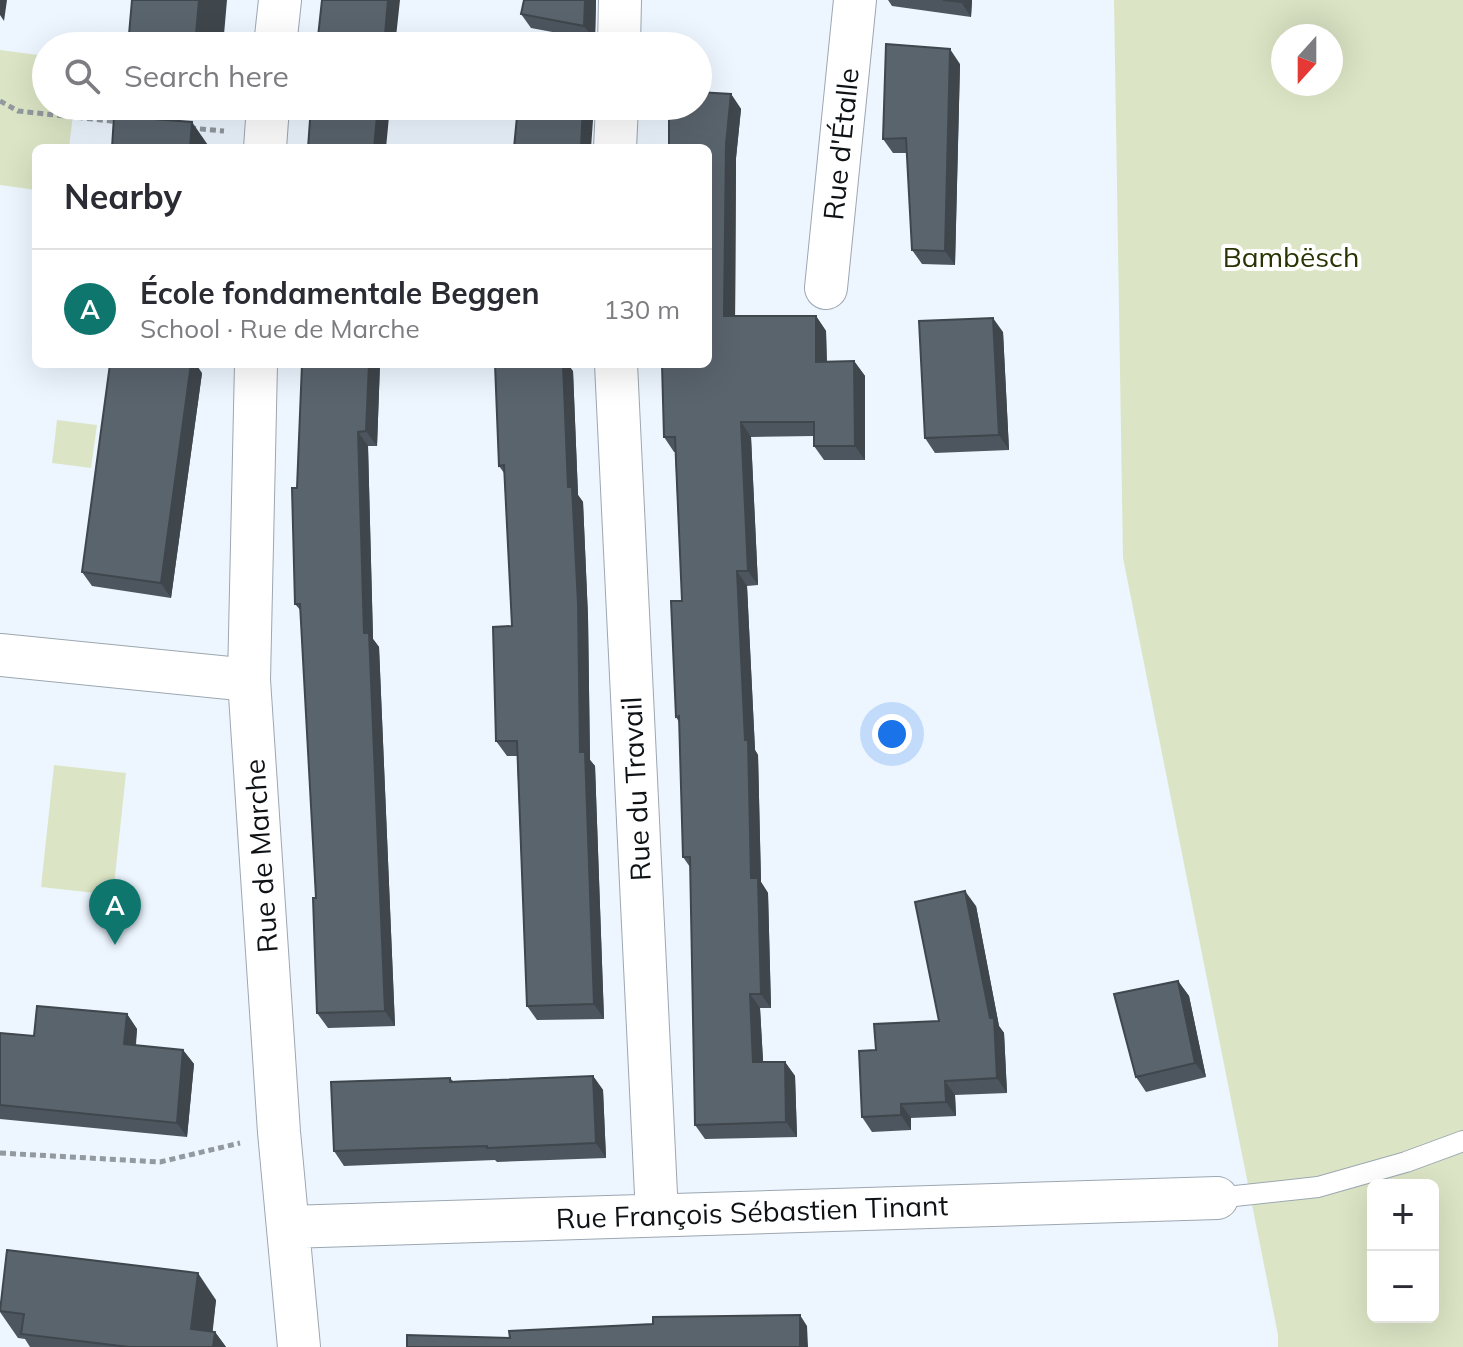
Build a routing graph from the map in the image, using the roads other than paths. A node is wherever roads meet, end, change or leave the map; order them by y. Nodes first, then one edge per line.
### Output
1 (280, 0) edge
2 (620, 0) edge
3 (855, 0) edge
4 (277, 32) edge
5 (619, 32) edge
6 (267, 120) edge
7 (616, 120) edge
8 (265, 144) edge
9 (615, 144) edge
10 (826, 288) dead end
11 (256, 368) edge
12 (616, 368) edge
13 (0, 655) edge
14 (249, 680) junction
15 (1463, 1141) edge
16 (1217, 1198) joint
17 (657, 1215) junction
18 (288, 1227) junction
19 (299, 1347) edge

1 - 4 street
2 - 5 street
3 - 10 street, Rue d'Étalle
6 - 8 street
7 - 9 street
11 - 14 street, Rue de Marche
12 - 17 street, Rue du Travail
13 - 14 street
14 - 18 street, Rue de Marche
15 - 16 lane
16 - 17 street, Rue François Sébastien Tinant
17 - 18 street, Rue François Sébastien Tinant
18 - 19 street, Rue de Marche

